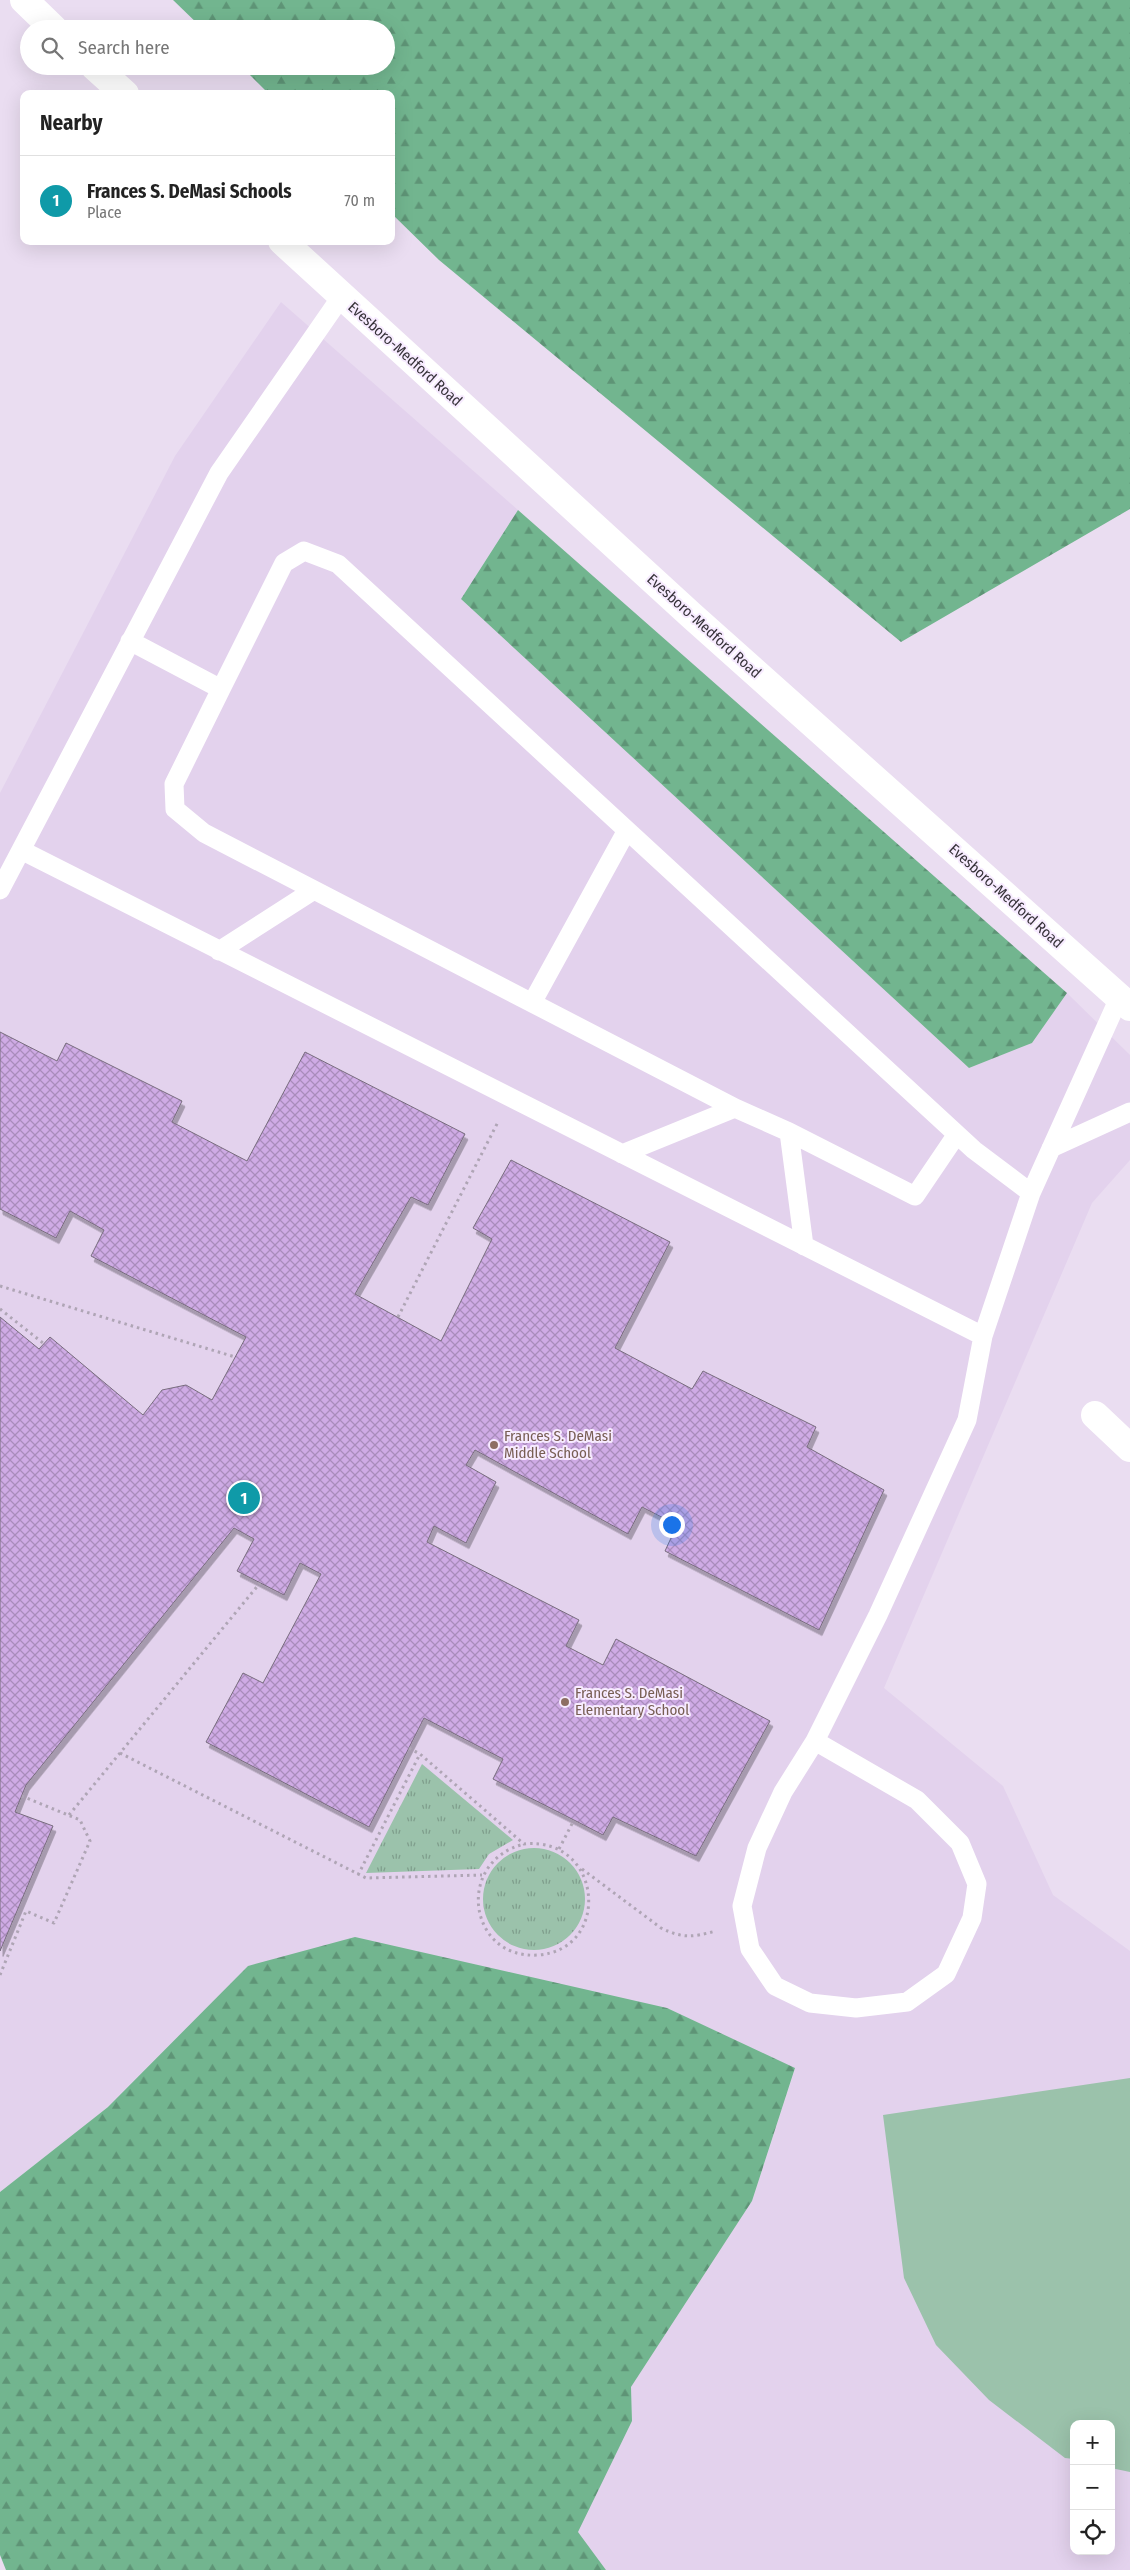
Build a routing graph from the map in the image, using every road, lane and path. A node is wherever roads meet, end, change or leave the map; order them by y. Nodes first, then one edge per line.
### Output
1 (24, 0) edge
2 (45, 20) edge
3 (104, 75) edge
4 (121, 90) edge
5 (286, 245) edge
6 (341, 297) junction
7 (130, 641) junction
8 (221, 689) junction
9 (627, 830) junction
10 (20, 850) junction
11 (0, 890) edge
12 (314, 890) junction
13 (220, 951) junction
14 (532, 1003) junction
15 (1125, 1003) edge
16 (511, 1098) junction
17 (735, 1108) junction
18 (1130, 1112) edge
19 (789, 1132) junction
20 (958, 1134) junction
21 (1051, 1148) junction
22 (622, 1154) junction
23 (1031, 1193) junction
24 (804, 1246) junction
25 (0, 1286) edge
26 (0, 1308) edge
27 (398, 1316) dead end
28 (983, 1336) junction
29 (43, 1343) dead end
30 (235, 1357) dead end
31 (1095, 1415) dead end
32 (1130, 1448) edge
33 (260, 1583) dead end
34 (815, 1740) junction
35 (409, 1748) dead end
36 (120, 1753) junction
37 (420, 1754) junction
38 (22, 1796) dead end
39 (69, 1815) junction
40 (574, 1820) dead end
41 (524, 1844) junction
42 (559, 1848) junction
43 (581, 1869) junction
44 (358, 1875) junction
45 (482, 1876) junction
46 (745, 1923) junction
47 (0, 1975) edge

1 - 2 street
3 - 4 street
5 - 6 street, Evesboro-Medford Road
6 - 7 lane
6 - 15 street, Evesboro-Medford Road
7 - 8 lane
7 - 10 lane
8 - 9 lane
8 - 12 lane
9 - 14 lane
9 - 20 lane
10 - 11 lane
10 - 13 lane
12 - 13 lane
12 - 14 lane
13 - 16 lane
14 - 17 lane
15 - 21 lane
16 - 22 lane
16 - 27 path
17 - 19 lane
17 - 22 lane
18 - 21 lane
19 - 20 lane
19 - 24 lane
20 - 23 lane
21 - 23 lane
22 - 24 lane
23 - 28 lane
24 - 28 lane
25 - 30 path
26 - 29 path
28 - 34 lane
31 - 32 street
33 - 36 path
34 - 46 lane
34 - 46 lane
35 - 37 path
36 - 39 path
36 - 44 path
37 - 41 path
37 - 44 path
38 - 39 path
39 - 47 path
40 - 42 path
41 - 42 path
41 - 45 path
42 - 43 path
43 - 45 path
43 - 46 path
44 - 45 path

